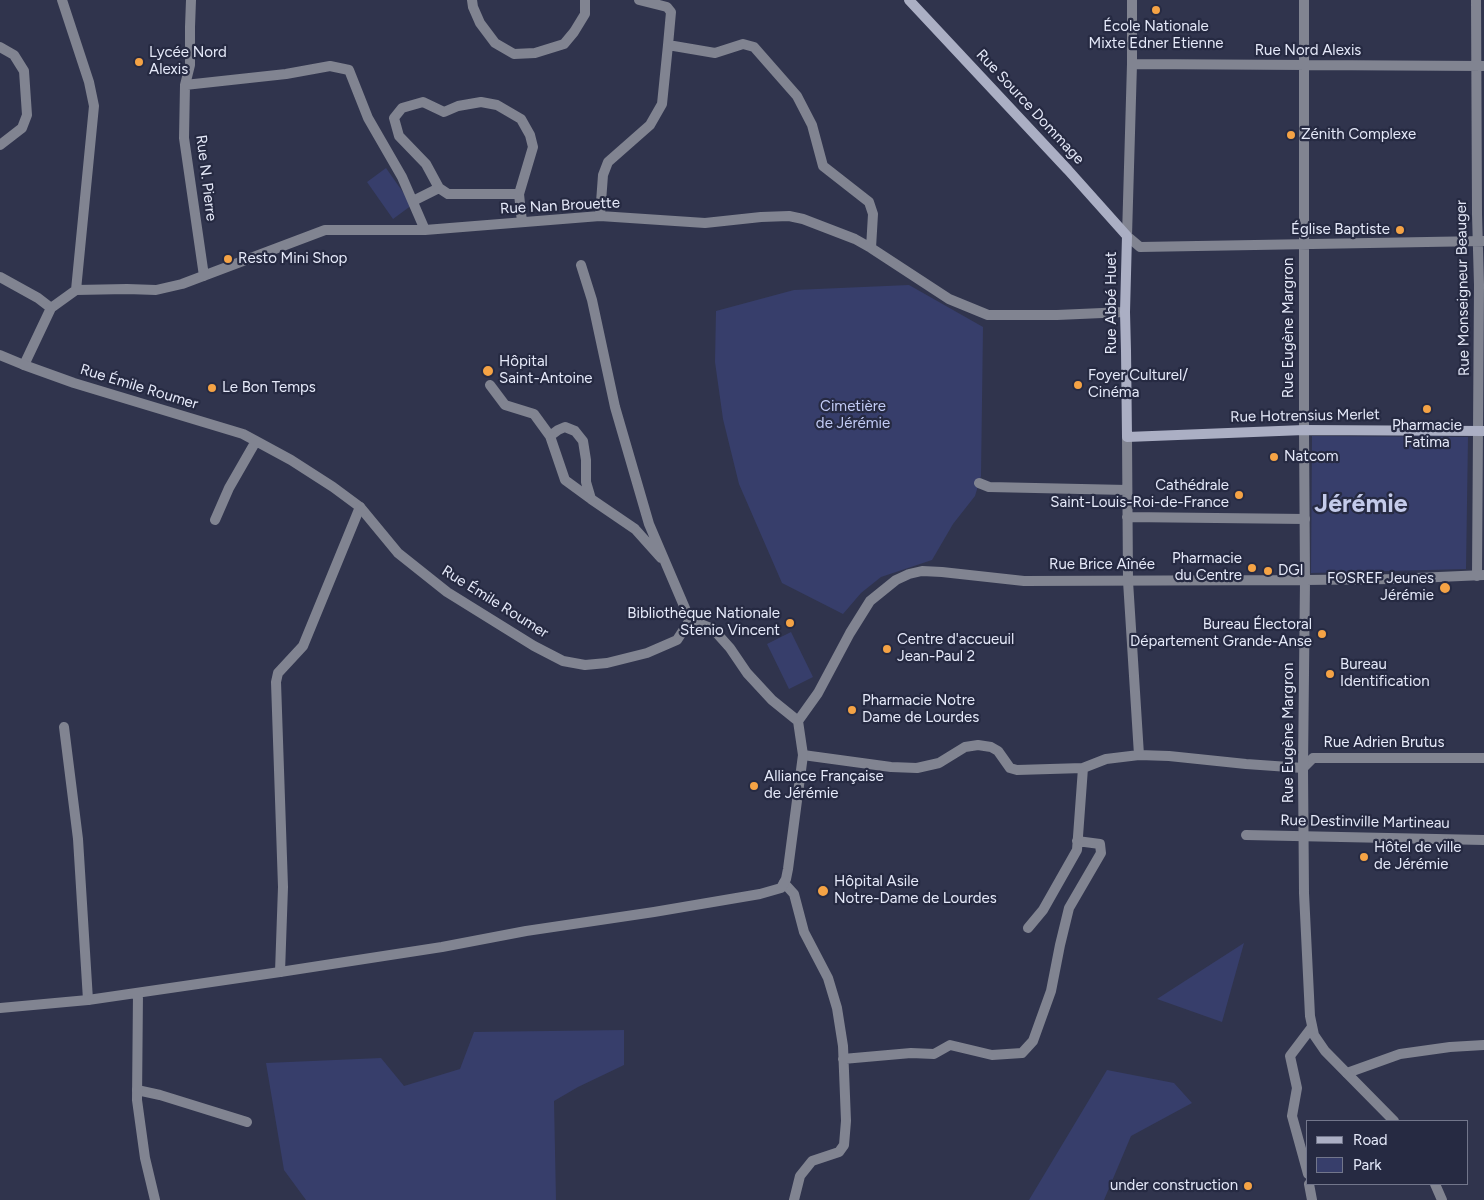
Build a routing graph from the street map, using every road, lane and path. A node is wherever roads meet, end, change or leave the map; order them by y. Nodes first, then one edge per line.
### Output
1 (62, 0) edge
2 (191, 0) edge
3 (472, 0) edge
4 (584, 0) edge
5 (639, 0) edge
6 (909, 0) edge
7 (1132, 0) edge
8 (1304, 0) edge
9 (1476, 0) edge
10 (667, 4) edge
11 (668, 45) junction
12 (0, 47) edge
13 (1132, 64) junction
14 (1305, 66) junction
15 (1480, 66) edge
16 (185, 85) junction
17 (0, 145) edge
18 (440, 188) junction
19 (518, 194) junction
20 (413, 200) junction
21 (600, 216) junction
22 (522, 222) junction
23 (425, 230) junction
24 (1127, 236) junction
25 (1481, 241) edge
26 (1303, 244) junction
27 (871, 248) junction
28 (581, 265) dead end
29 (204, 276) junction
30 (0, 277) edge
31 (76, 290) junction
32 (51, 308) junction
33 (1125, 312) junction
34 (0, 355) edge
35 (24, 365) junction
36 (490, 385) dead end
37 (1304, 430) junction
38 (1482, 431) edge
39 (550, 436) junction
40 (1127, 437) junction
41 (256, 440) junction
42 (979, 483) dead end
43 (1127, 490) junction
44 (591, 499) junction
45 (360, 507) junction
46 (1127, 517) junction
47 (1305, 519) junction
48 (216, 520) dead end
49 (667, 564) junction
50 (1481, 575) edge
51 (1305, 580) junction
52 (1128, 581) junction
53 (690, 620) junction
54 (798, 721) junction
55 (64, 727) dead end
56 (803, 755) junction
57 (1139, 756) junction
58 (1484, 758) edge
59 (1083, 768) junction
60 (1303, 768) junction
61 (1246, 835) dead end
62 (1303, 836) junction
63 (1484, 840) edge
64 (1077, 841) junction
65 (784, 883) junction
66 (1028, 928) dead end
67 (280, 972) junction
68 (138, 993) junction
69 (88, 1000) junction
70 (0, 1008) edge
71 (1312, 1027) junction
72 (1484, 1045) edge
73 (843, 1059) junction
74 (1347, 1073) junction
75 (137, 1090) junction
76 (1393, 1120) edge
77 (247, 1122) dead end
78 (1306, 1167) edge
79 (1309, 1185) edge
80 (1435, 1185) edge
81 (155, 1200) edge
82 (794, 1200) edge
83 (1312, 1200) edge
84 (1442, 1200) edge

1 - 31 street
2 - 16 street, Rue N. Pierre
3 - 4 street
5 - 10 street
6 - 24 main road, Rue Source Dommage
7 - 13 street, Rue Abbé Huet
8 - 14 street, Rue Eugène Margron
9 - 15 street, Rue Monseigneur Beauger
10 - 11 street
11 - 21 street
11 - 27 street
12 - 17 street
13 - 14 street, Rue Nord Alexis
13 - 24 street, Rue Abbé Huet
14 - 15 street, Rue Nord Alexis
14 - 26 street, Rue Eugène Margron
15 - 25 street, Rue Monseigneur Beauger
16 - 20 street
16 - 29 street, Rue N. Pierre
18 - 19 street
18 - 19 street
18 - 20 street
19 - 22 street
20 - 23 street
21 - 22 street, Rue Nan Brouette
21 - 27 street, Rue Nan Brouette
22 - 23 street, Rue Nan Brouette
23 - 29 street, Rue Nan Brouette
24 - 26 street
24 - 33 main road, Rue Abbé Huet
25 - 26 street
25 - 38 street, Rue Monseigneur Beauger
26 - 37 street, Rue Eugène Margron
27 - 33 street, Rue Nan Brouette
28 - 49 street
29 - 31 street, Rue Nan Brouette
30 - 32 street
31 - 32 street
32 - 35 street
33 - 40 main road, Rue Abbé Huet
34 - 35 street, Rue Émile Roumer
35 - 41 street, Rue Émile Roumer
36 - 39 street
37 - 38 main road, Rue Hotrensius Merlet
37 - 40 main road, Rue Hotrensius Merlet
37 - 47 street, Rue Eugène Margron
38 - 50 street, Rue Monseigneur Beauger
39 - 44 street
39 - 44 street
40 - 43 street, Rue Abbé Huet
41 - 45 street, Rue Émile Roumer
41 - 48 street
42 - 43 street
43 - 46 street, Rue Abbé Huet
44 - 49 street
45 - 53 street, Rue Émile Roumer
45 - 67 street
46 - 47 street
46 - 52 street, Rue Abbé Huet
47 - 51 street, Rue Eugène Margron
49 - 53 street
50 - 51 street, Rue Brice Aînée
51 - 52 street, Rue Brice Aînée
51 - 60 street, Rue Eugène Margron
52 - 54 street, Rue Brice Aînée
52 - 57 street, Rue Abbé Huet
53 - 54 street
54 - 56 street
55 - 69 street
56 - 59 street, Rue Adrien Brutus
56 - 65 street
57 - 59 street, Rue Adrien Brutus
57 - 60 street, Rue Adrien Brutus
58 - 60 street, Rue Adrien Brutus
59 - 64 street
60 - 62 street, Rue Eugène Margron
61 - 62 street, Rue Destinville Martineau
62 - 63 street, Rue Destinville Martineau
62 - 71 street, Rue Eugène Margron
64 - 66 street
64 - 73 street
65 - 67 street
65 - 73 street
67 - 68 street
68 - 69 street
68 - 75 street
69 - 70 street
71 - 74 street
71 - 78 street
72 - 74 street
73 - 82 street
74 - 76 street
75 - 77 street
75 - 81 street
79 - 83 street
80 - 84 street

